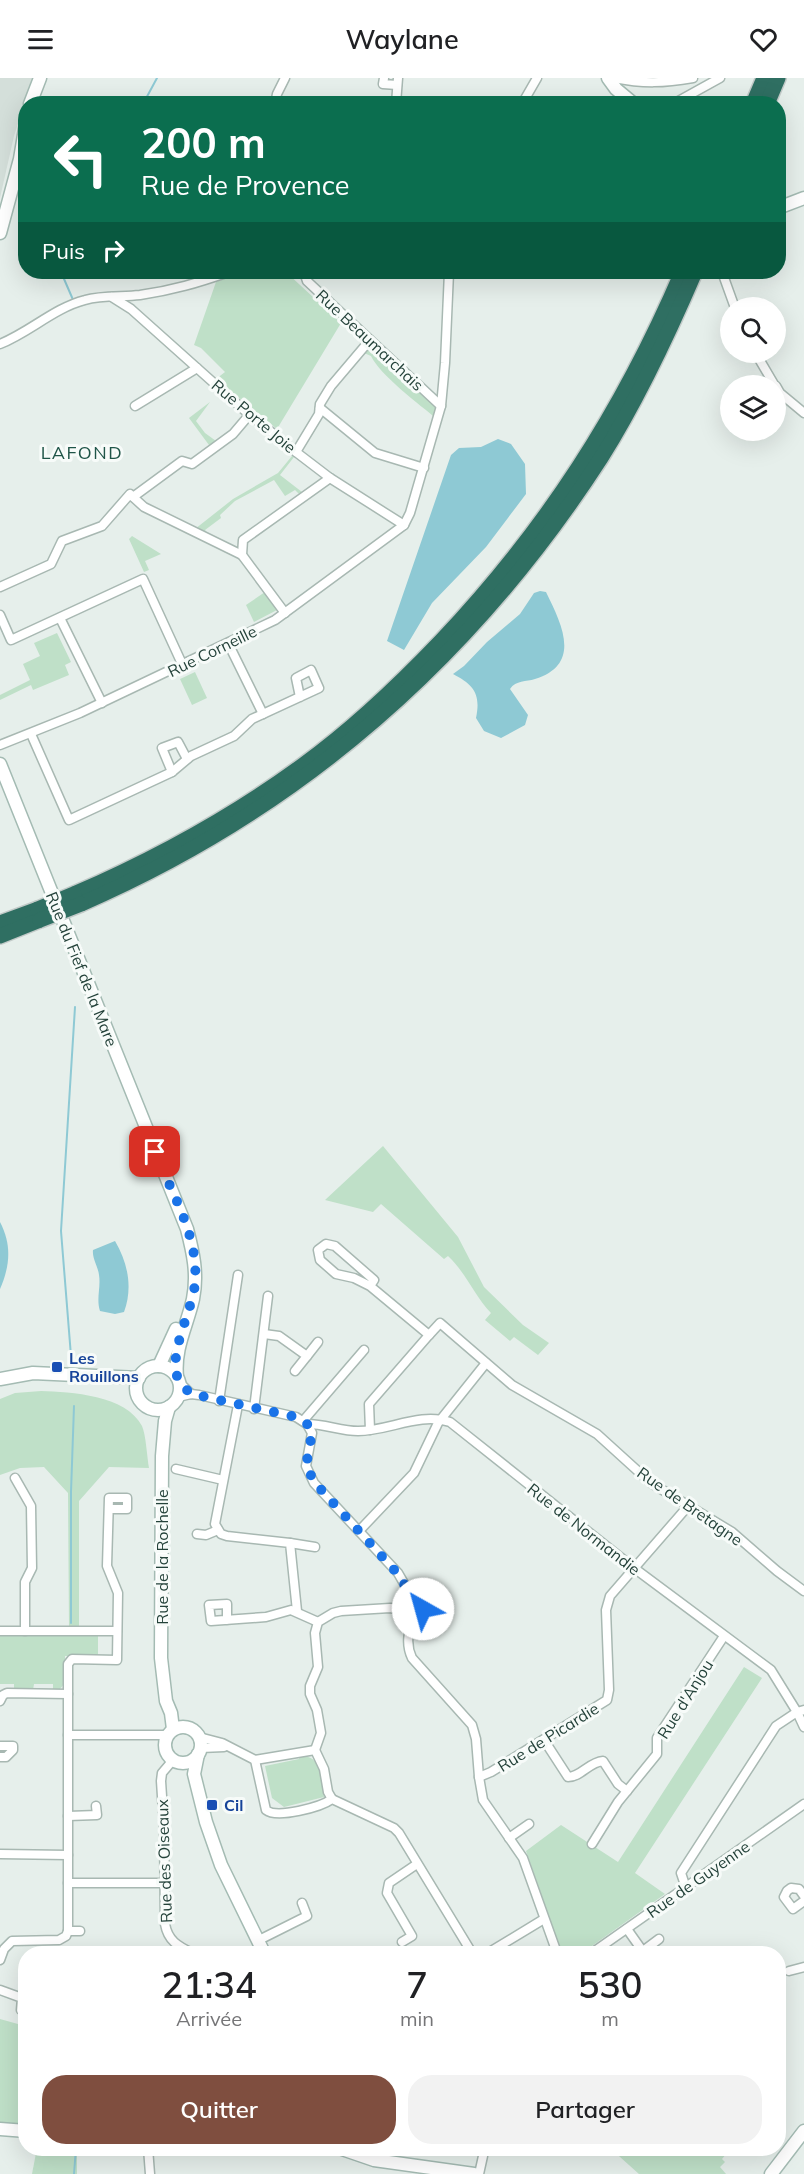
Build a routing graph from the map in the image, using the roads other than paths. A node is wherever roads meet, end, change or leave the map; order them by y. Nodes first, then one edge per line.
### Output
1 (40, 78) edge
2 (285, 78) edge
3 (384, 78) edge
4 (537, 78) edge
5 (693, 78) edge
6 (720, 78) edge
7 (764, 78) edge
8 (778, 78) edge
9 (610, 79) edge
10 (398, 81) edge
11 (33, 96) edge
12 (277, 96) edge
13 (397, 96) edge
14 (527, 96) edge
15 (624, 96) edge
16 (687, 96) edge
17 (756, 96) edge
18 (770, 96) edge
19 (18, 166) edge
20 (804, 198) edge
21 (786, 205) edge
22 (0, 233) edge
23 (208, 279) edge
24 (306, 279) edge
25 (449, 279) edge
26 (679, 279) edge
27 (692, 279) edge
28 (725, 279) edge
29 (112, 297) junction
30 (731, 297) edge
31 (370, 340) junction
32 (0, 344) edge
33 (197, 368) junction
34 (786, 398) edge
35 (135, 406) dead end
36 (441, 406) junction
37 (320, 408) junction
38 (804, 413) edge
39 (250, 414) junction
40 (296, 452) junction
41 (424, 468) junction
42 (330, 478) junction
43 (133, 496) junction
44 (404, 525) junction
45 (243, 540) junction
46 (230, 549) junction
47 (242, 555) junction
48 (0, 587) edge
49 (285, 613) junction
50 (0, 615) edge
51 (60, 618) junction
52 (228, 643) junction
53 (183, 666) junction
54 (300, 697) dead end
55 (102, 703) junction
56 (262, 714) junction
57 (31, 734) junction
58 (0, 745) edge
59 (187, 759) junction
60 (0, 764) edge
61 (172, 772) junction
62 (77, 899) junction
63 (39, 915) junction
64 (0, 923) edge
65 (0, 936) edge
66 (164, 1174) junction
67 (238, 1275) dead end
68 (370, 1286) junction
69 (268, 1296) dead end
70 (264, 1334) junction
71 (429, 1335) junction
72 (318, 1342) dead end
73 (364, 1350) dead end
74 (307, 1356) junction
75 (486, 1363) junction
76 (159, 1366) junction
77 (295, 1371) dead end
78 (0, 1379) edge
79 (178, 1380) junction
80 (138, 1383) junction
81 (192, 1394) junction
82 (178, 1397) junction
83 (219, 1401) junction
84 (238, 1405) junction
85 (169, 1407) junction
86 (150, 1408) junction
87 (254, 1409) junction
88 (440, 1419) junction
89 (305, 1423) junction
90 (324, 1425) junction
91 (370, 1430) junction
92 (312, 1433) junction
93 (162, 1456) junction
94 (176, 1469) dead end
95 (15, 1478) dead end
96 (223, 1480) junction
97 (689, 1505) junction
98 (109, 1509) dead end
99 (218, 1530) junction
100 (359, 1531) junction
101 (197, 1534) dead end
102 (291, 1543) junction
103 (315, 1547) dead end
104 (634, 1568) junction
105 (804, 1591) edge
106 (413, 1599) junction
107 (401, 1609) junction
108 (297, 1611) junction
109 (228, 1620) dead end
110 (412, 1621) junction
111 (318, 1622) junction
112 (0, 1631) edge
113 (25, 1631) junction
114 (117, 1631) junction
115 (724, 1636) junction
116 (161, 1658) junction
117 (68, 1694) junction
118 (0, 1701) edge
119 (801, 1711) edge
120 (186, 1727) junction
121 (804, 1727) edge
122 (171, 1732) junction
123 (68, 1735) junction
124 (544, 1740) junction
125 (0, 1746) edge
126 (199, 1746) junction
127 (315, 1750) junction
128 (0, 1757) edge
129 (255, 1760) junction
130 (178, 1761) junction
131 (194, 1774) junction
132 (479, 1777) junction
133 (627, 1791) junction
134 (332, 1799) junction
135 (804, 1804) edge
136 (96, 1806) dead end
137 (68, 1816) junction
138 (529, 1824) dead end
139 (509, 1838) junction
140 (592, 1844) dead end
141 (0, 1854) edge
142 (68, 1855) junction
143 (417, 1864) junction
144 (68, 1883) junction
145 (165, 1884) junction
146 (686, 1888) junction
147 (804, 1896) edge
148 (804, 1901) edge
149 (302, 1903) dead end
150 (544, 1919) junction
151 (627, 1929) junction
152 (68, 1931) junction
153 (80, 1931) dead end
154 (659, 1939) dead end
155 (257, 1941) junction
156 (402, 1942) dead end
157 (180, 1946) edge
158 (260, 1946) edge
159 (468, 1946) edge
160 (500, 1946) edge
161 (554, 1946) edge
162 (602, 1946) edge
163 (640, 1946) edge
164 (651, 1946) edge
165 (0, 1960) edge
166 (804, 1967) edge
167 (789, 1971) dead end
168 (0, 1990) edge
169 (18, 1997) edge
170 (0, 2129) edge
171 (18, 2130) edge
172 (804, 2131) edge
173 (786, 2154) edge
174 (148, 2156) edge
175 (366, 2156) edge
176 (483, 2156) edge
177 (785, 2156) edge
178 (150, 2174) edge
179 (476, 2174) edge
180 (771, 2174) edge

1 - 11 main road
2 - 12 street
3 - 10 street
4 - 14 street
5 - 9 street
6 - 16 street
7 - 17 highway
8 - 18 highway
9 - 15 main road
10 - 13 street
19 - 22 main road
20 - 21 main road
23 - 29 street
24 - 31 street, Rue Beaumarchais
25 - 36 street
26 - 62 highway
27 - 62 highway
28 - 30 street
29 - 32 street
29 - 33 street, Rue Porte Joie
31 - 36 street, Rue Beaumarchais
31 - 37 street
33 - 35 street
33 - 39 street, Rue Porte Joie
34 - 38 street
36 - 41 street
37 - 40 street
37 - 41 street
39 - 40 street, Rue Porte Joie
39 - 43 street
40 - 42 street, Rue Porte Joie
41 - 44 street
42 - 44 street, Rue Porte Joie
42 - 45 street
43 - 46 street
43 - 48 street
44 - 49 street, Rue Corneille
45 - 46 street
45 - 47 street
46 - 47 street
47 - 49 street
49 - 52 street, Rue Corneille
50 - 51 street
51 - 53 street
51 - 55 street
52 - 53 street, Rue Corneille
52 - 56 street
53 - 55 street, Rue Corneille
54 - 56 street
55 - 57 street, Rue Corneille
56 - 59 street
57 - 58 street, Rue Corneille
57 - 61 street
59 - 61 street
59 - 61 street
60 - 66 main road, Rue du Fief de la Mare
62 - 63 highway, bridge
63 - 64 highway
63 - 65 highway
66 - 76 main road, Rue du Fief de la Mare
66 - 79 main road, Rue du Fief de la Mare
67 - 83 street
68 - 68 street
68 - 71 street
69 - 70 street
70 - 74 street
70 - 87 street
71 - 75 street, Rue de Bretagne
71 - 91 street
72 - 74 street
73 - 89 street
74 - 77 street
75 - 88 street
75 - 97 street, Rue de Bretagne
76 - 79 main road
76 - 80 main road
78 - 80 main road
79 - 81 street
79 - 82 main road
80 - 86 main road
81 - 82 street
81 - 83 street
82 - 85 main road
83 - 84 street
84 - 87 street
84 - 96 street
85 - 86 main road
85 - 93 main road, Rue de la Rochelle
86 - 93 main road, Rue de la Rochelle
87 - 89 street
88 - 91 street
88 - 100 street
88 - 104 street, Rue de Normandie
89 - 90 street
89 - 92 street
90 - 91 street
90 - 92 street
92 - 100 street
93 - 116 main road, Rue de la Rochelle
94 - 96 street
95 - 113 street
96 - 99 street
97 - 104 street, Rue de Picardie
97 - 105 street, Rue de Bretagne
98 - 114 street
99 - 101 street
99 - 102 street
100 - 106 street
102 - 103 street
102 - 108 street
104 - 115 street, Rue de Normandie
104 - 124 street, Rue de Picardie
106 - 107 street
106 - 110 street
107 - 110 street
107 - 111 street
108 - 109 street
108 - 111 street
110 - 132 street
111 - 127 street
112 - 113 street
113 - 114 street
114 - 117 street
115 - 119 street, Rue de Normandie
115 - 133 street, Rue d'Anjou
116 - 120 main road, Rue de la Rochelle
116 - 122 main road, Rue de la Rochelle
117 - 118 street
117 - 123 street
119 - 121 street, Rue de Normandie
119 - 146 street
120 - 122 main road
120 - 126 main road
122 - 123 street
122 - 130 main road
123 - 137 street
124 - 132 street, Rue de Picardie
124 - 133 street
125 - 128 street
126 - 129 street
126 - 130 main road
126 - 131 main road
127 - 129 street
127 - 134 street
129 - 134 street
130 - 131 main road
130 - 145 street, Rue des Oiseaux
131 - 155 main road
132 - 139 street
133 - 140 street, Rue d'Anjou
134 - 143 street
135 - 146 street, Rue de Guyenne
136 - 137 street
137 - 142 street
138 - 139 street
139 - 150 street
141 - 142 street
142 - 144 street
143 - 156 street
143 - 159 street
144 - 145 street
144 - 152 street
145 - 157 street, Rue des Oiseaux
146 - 151 street, Rue de Guyenne
147 - 148 street
149 - 155 street
150 - 160 street
150 - 161 street
151 - 162 street, Rue de Guyenne
151 - 163 street
152 - 153 street
152 - 165 street
154 - 164 street
155 - 158 main road
166 - 167 street
168 - 169 street
170 - 171 main road
172 - 173 main road
174 - 178 street
175 - 179 main road
176 - 179 street
177 - 180 main road

